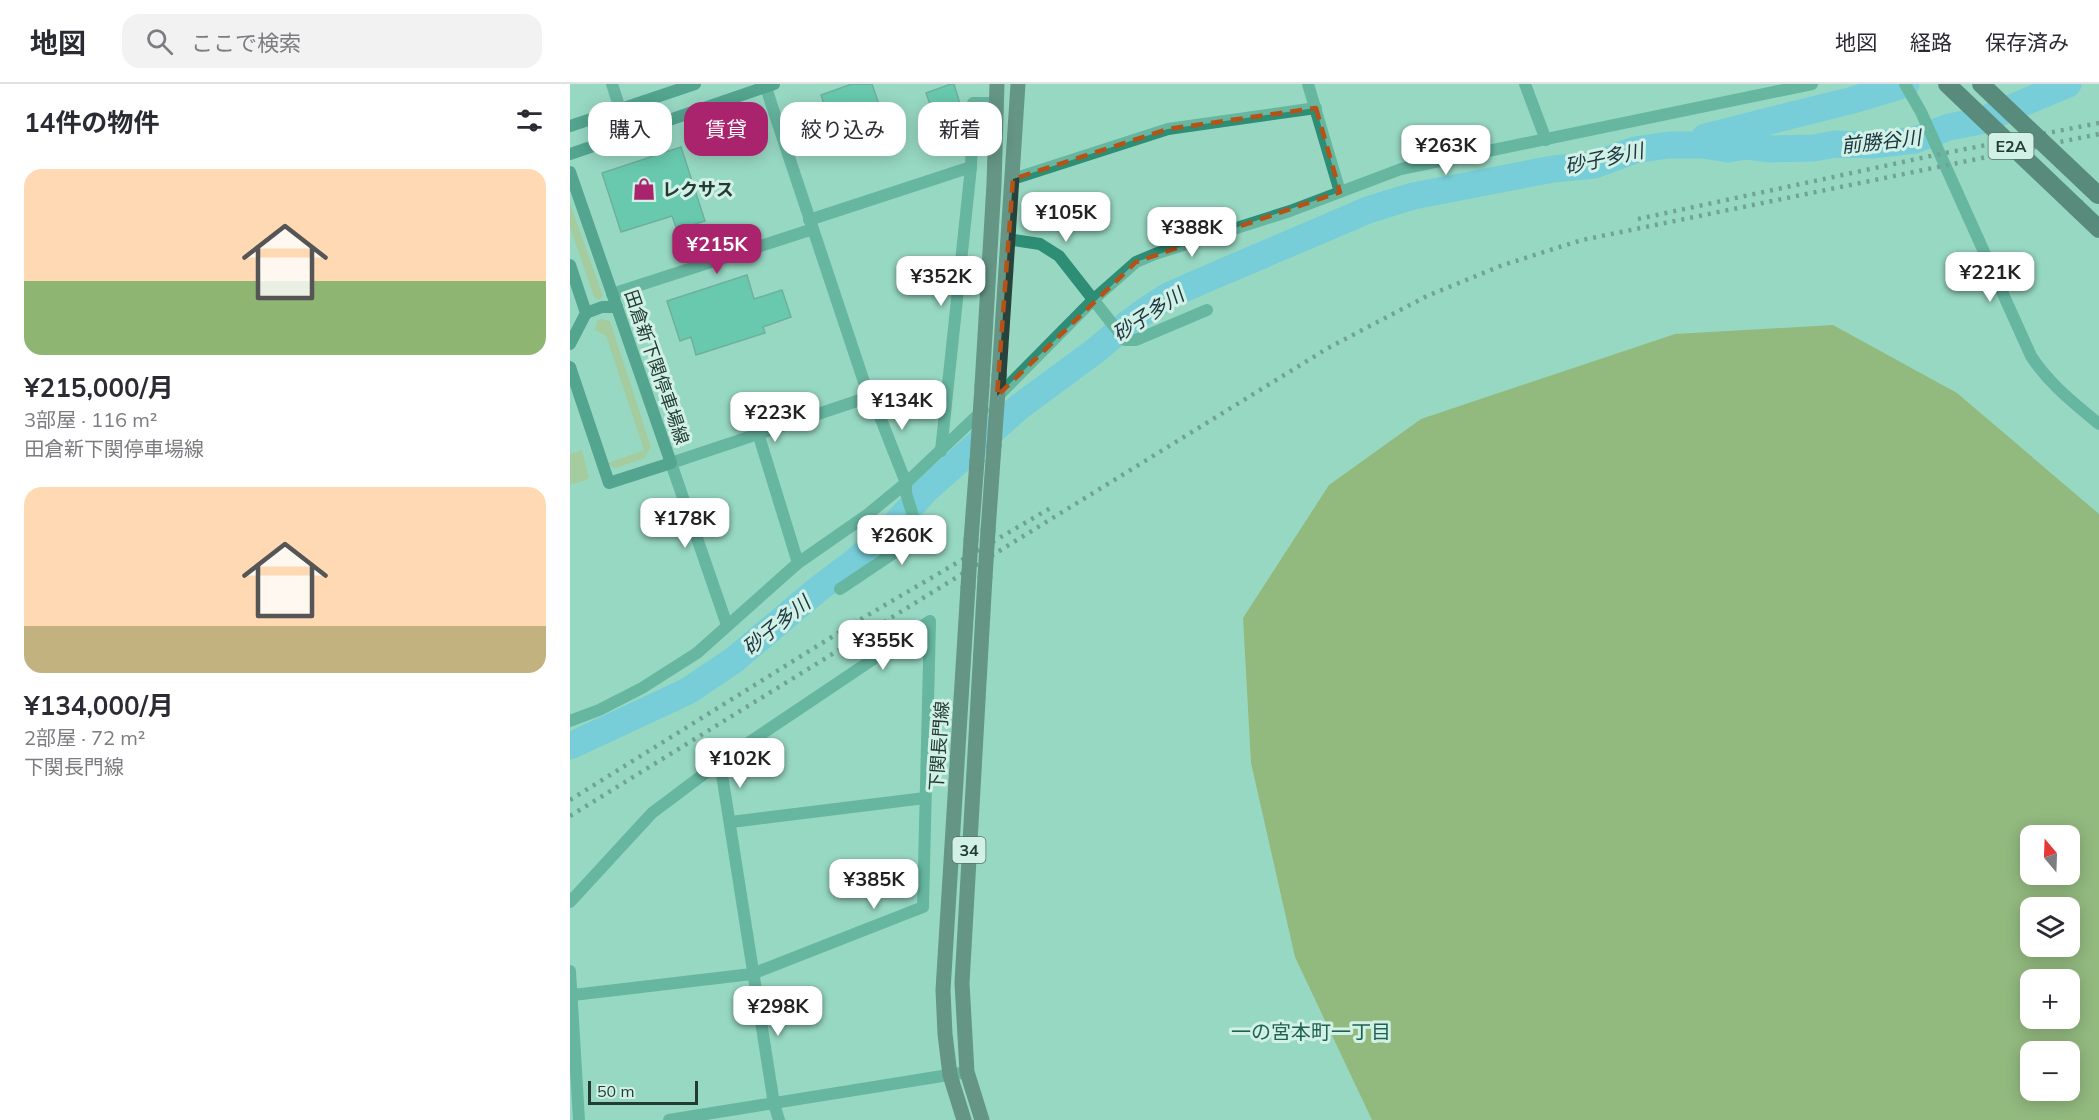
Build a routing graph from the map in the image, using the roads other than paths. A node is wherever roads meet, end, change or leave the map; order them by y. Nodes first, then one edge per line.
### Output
1 (612, 84) edge
2 (695, 84) edge
3 (997, 84) edge
4 (1018, 84) edge
5 (1308, 84) edge
6 (1525, 84) edge
7 (1812, 84) edge
8 (1905, 84) edge
9 (1947, 84) edge
10 (1981, 84) edge
11 (769, 85) edge
12 (618, 102) edge
13 (642, 102) edge
14 (996, 102) edge
15 (1316, 108) junction
16 (588, 120) edge
17 (570, 126) edge
18 (1546, 140) junction
19 (570, 154) edge
20 (971, 156) edge
21 (995, 156) edge
22 (971, 167) junction
23 (570, 172) edge
24 (1013, 179) junction
25 (1340, 192) junction
26 (2098, 196) edge
27 (811, 224) junction
28 (2099, 229) edge
29 (1007, 239) junction
30 (570, 266) edge
31 (612, 294) junction
32 (1094, 299) junction
33 (617, 307) junction
34 (1207, 310) dead end
35 (586, 313) junction
36 (570, 344) edge
37 (570, 366) edge
38 (868, 397) junction
39 (2099, 424) edge
40 (758, 433) junction
41 (941, 451) junction
42 (671, 464) junction
43 (906, 488) junction
44 (798, 563) junction
45 (840, 589) dead end
46 (727, 625) junction
47 (570, 722) edge
48 (720, 762) junction
49 (925, 798) junction
50 (731, 822) junction
51 (570, 902) edge
52 (570, 971) edge
53 (753, 974) junction
54 (573, 995) junction
55 (968, 1072) junction
56 (950, 1075) junction
57 (774, 1104) junction
58 (579, 1120) edge
59 (669, 1120) edge
60 (779, 1120) edge
61 (964, 1120) edge
62 (982, 1120) edge

1 - 12 street
2 - 13 main road
3 - 14 main road, 下関長門線 / 34
4 - 24 main road, 下関長門線 / 34
5 - 15 street
6 - 18 street
7 - 18 street
8 - 39 street
9 - 28 highway, E2A, bridge
10 - 26 highway, E2A, bridge
11 - 19 main road
11 - 27 street
15 - 24 street
15 - 25 street
16 - 17 main road
18 - 25 street
20 - 22 street
21 - 56 main road, 下関長門線 / 34, bridge
22 - 27 street
22 - 41 street
23 - 31 main road, 田倉新下関停車場線
24 - 29 main road, 下関長門線 / 34
25 - 32 street
27 - 31 street
27 - 38 street
29 - 32 street
29 - 55 main road, 下関長門線 / 34, bridge
30 - 35 main road
31 - 33 main road, 田倉新下関停車場線
32 - 34 street
32 - 41 street
33 - 35 main road
33 - 42 main road, 田倉新下関停車場線
35 - 36 main road
37 - 42 main road, 田倉新下関停車場線
38 - 40 street
38 - 43 street
40 - 42 street
40 - 44 street
41 - 43 street
42 - 46 street
43 - 44 street
43 - 45 street
44 - 46 street
46 - 47 street
48 - 49 street
48 - 50 street
48 - 51 street
49 - 50 street
49 - 53 street
50 - 53 street
52 - 54 street
53 - 54 street
53 - 57 street
54 - 58 street
55 - 56 street
55 - 62 main road, 下関長門線 / 34
56 - 57 street
56 - 61 main road, 下関長門線 / 34
57 - 59 street
57 - 60 street

